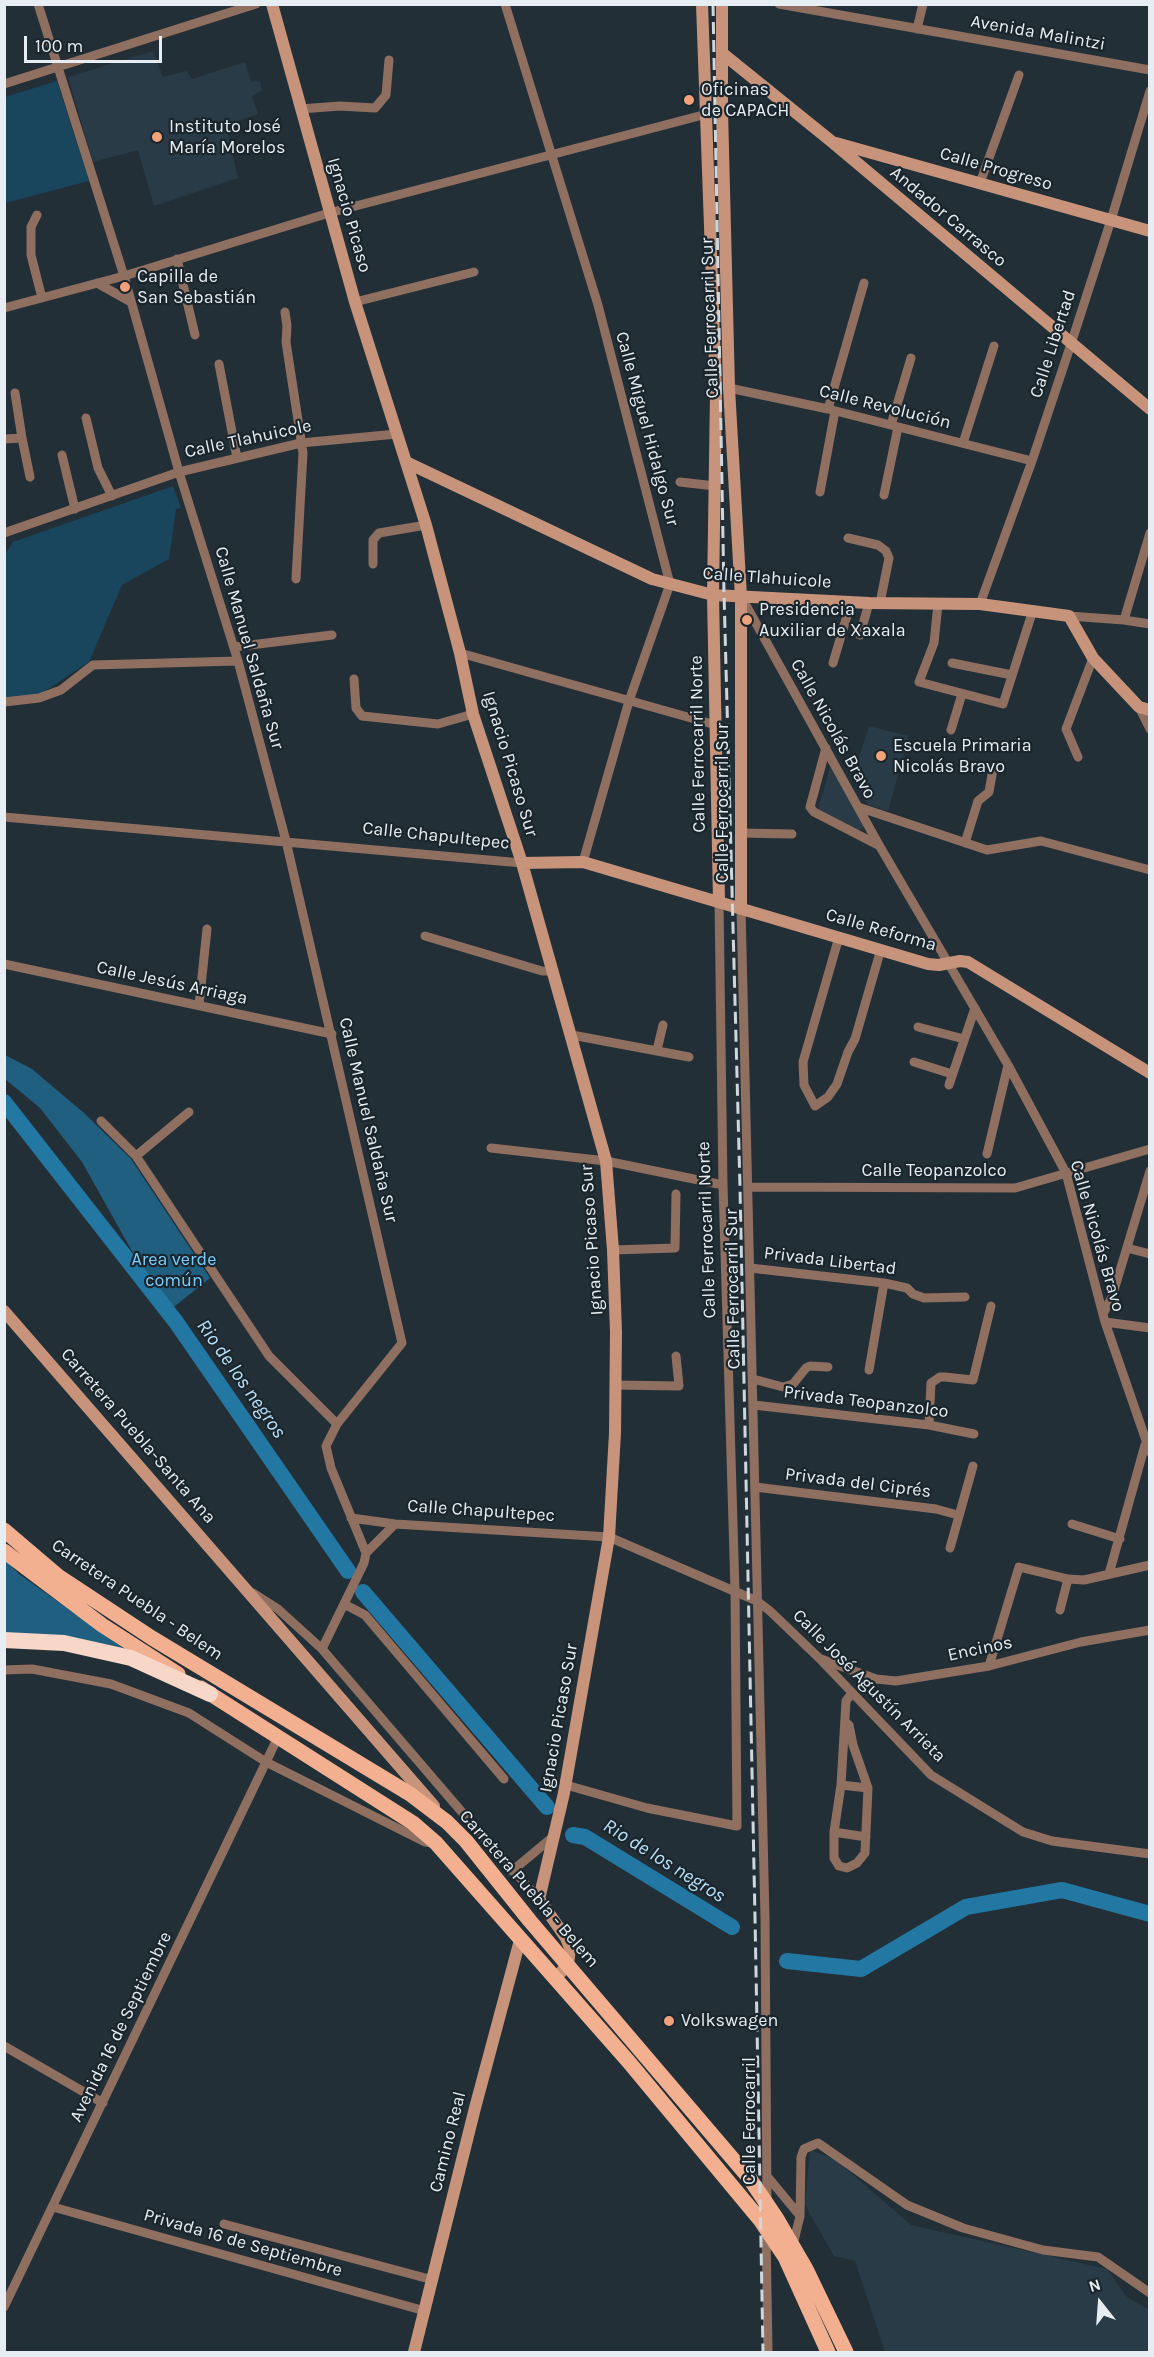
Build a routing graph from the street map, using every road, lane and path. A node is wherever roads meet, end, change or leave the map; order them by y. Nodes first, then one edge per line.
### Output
1 (38, 4) edge
2 (256, 4) edge
3 (272, 4) edge
4 (505, 4) edge
5 (702, 4) edge
6 (722, 4) edge
7 (779, 4) edge
8 (923, 4) edge
9 (917, 29) junction
10 (722, 53) junction
11 (388, 60) dead end
12 (56, 67) junction
13 (1149, 70) edge
14 (1019, 75) dead end
15 (4, 84) edge
16 (1149, 91) edge
17 (300, 109) junction
18 (722, 110) junction
19 (707, 114) junction
20 (831, 141) junction
21 (553, 154) junction
22 (981, 183) junction
23 (329, 213) junction
24 (37, 215) dead end
25 (1111, 220) junction
26 (1149, 231) edge
27 (177, 259) junction
28 (474, 272) dead end
29 (124, 276) junction
30 (97, 283) junction
31 (864, 284) dead end
32 (42, 298) junction
33 (131, 302) junction
34 (356, 302) junction
35 (4, 308) edge
36 (285, 312) dead end
37 (195, 335) dead end
38 (1071, 344) junction
39 (994, 346) dead end
40 (911, 358) dead end
41 (219, 364) dead end
42 (729, 388) junction
43 (15, 393) dead end
44 (1149, 409) edge
45 (832, 410) junction
46 (86, 418) dead end
47 (895, 426) junction
48 (397, 434) junction
49 (21, 438) junction
50 (4, 439) edge
51 (301, 443) junction
52 (963, 443) junction
53 (62, 455) dead end
54 (237, 458) junction
55 (1032, 460) junction
56 (408, 463) junction
57 (179, 472) junction
58 (30, 477) dead end
59 (680, 482) dead end
60 (715, 486) junction
61 (820, 492) dead end
62 (884, 495) dead end
63 (112, 496) junction
64 (75, 509) junction
65 (426, 525) junction
66 (4, 533) edge
67 (1149, 533) edge
68 (848, 538) dead end
69 (373, 564) dead end
70 (296, 579) dead end
71 (670, 584) junction
72 (713, 595) junction
73 (741, 597) junction
74 (851, 602) junction
75 (874, 603) junction
76 (938, 604) junction
77 (980, 604) junction
78 (1033, 610) junction
79 (1069, 616) junction
80 (1124, 620) junction
81 (1149, 624) edge
82 (332, 635) dead end
83 (860, 635) dead end
84 (234, 647) junction
85 (460, 653) junction
86 (1093, 658) junction
87 (238, 661) junction
88 (833, 663) dead end
89 (952, 663) dead end
90 (1012, 675) junction
91 (354, 679) dead end
92 (962, 694) junction
93 (629, 701) junction
94 (4, 702) edge
95 (1144, 709) edge
96 (473, 714) junction
97 (716, 725) junction
98 (1149, 729) edge
99 (951, 730) dead end
100 (826, 748) junction
101 (1078, 757) dead end
102 (993, 769) dead end
103 (858, 807) junction
104 (4, 817) edge
105 (740, 833) junction
106 (792, 834) dead end
107 (286, 841) junction
108 (965, 843) junction
109 (879, 845) junction
110 (522, 862) junction
111 (583, 862) junction
112 (1149, 870) edge
113 (719, 901) junction
114 (741, 907) junction
115 (207, 929) dead end
116 (425, 936) dead end
117 (839, 937) junction
118 (880, 950) junction
119 (948, 963) junction
120 (4, 964) edge
121 (554, 971) junction
122 (199, 1005) junction
123 (975, 1008) junction
124 (663, 1025) dead end
125 (918, 1027) dead end
126 (332, 1034) junction
127 (572, 1035) junction
128 (964, 1039) junction
129 (657, 1050) junction
130 (689, 1057) dead end
131 (914, 1062) dead end
132 (1008, 1065) junction
133 (1149, 1073) edge
134 (952, 1074) junction
135 (949, 1085) dead end
136 (189, 1112) dead end
137 (101, 1121) dead end
138 (491, 1148) dead end
139 (1149, 1149) edge
140 (987, 1154) dead end
141 (136, 1156) junction
142 (606, 1161) junction
143 (1149, 1171) edge
144 (1066, 1173) junction
145 (723, 1185) junction
146 (748, 1187) junction
147 (676, 1194) dead end
148 (1127, 1248) junction
149 (613, 1250) junction
150 (1149, 1254) edge
151 (750, 1268) junction
152 (884, 1283) junction
153 (965, 1297) dead end
154 (992, 1306) dead end
155 (4, 1311) edge
156 (1104, 1318) junction
157 (1149, 1328) edge
158 (676, 1356) dead end
159 (828, 1367) dead end
160 (869, 1370) dead end
161 (753, 1379) junction
162 (615, 1385) junction
163 (754, 1405) junction
164 (337, 1424) junction
165 (929, 1425) junction
166 (974, 1434) dead end
167 (1148, 1448) edge
168 (973, 1466) dead end
169 (755, 1487) junction
170 (958, 1515) junction
171 (351, 1518) junction
172 (395, 1524) junction
173 (1072, 1524) dead end
174 (4, 1530) edge
175 (609, 1537) junction
176 (1120, 1539) junction
177 (950, 1548) dead end
178 (4, 1551) edge
179 (366, 1553) junction
180 (1149, 1565) edge
181 (1109, 1574) junction
182 (1068, 1579) junction
183 (243, 1586) junction
184 (735, 1591) junction
185 (757, 1601) junction
186 (344, 1604) junction
187 (1060, 1610) dead end
188 (1149, 1630) edge
189 (4, 1640) edge
190 (322, 1648) junction
191 (819, 1658) junction
192 (989, 1666) junction
193 (4, 1670) edge
194 (852, 1693) junction
195 (210, 1694) junction
196 (845, 1722) junction
197 (278, 1737) junction
198 (843, 1745) junction
199 (853, 1745) junction
200 (266, 1762) junction
201 (504, 1779) dead end
202 (566, 1785) junction
203 (841, 1785) junction
204 (868, 1788) junction
205 (447, 1822) junction
206 (834, 1832) junction
207 (554, 1835) junction
208 (866, 1837) junction
209 (436, 1843) junction
210 (1149, 1854) edge
211 (512, 1871) junction
212 (539, 1899) junction
213 (520, 1940) junction
214 (568, 1965) junction
215 (554, 1979) junction
216 (4, 2046) edge
217 (103, 2103) junction
218 (767, 2176) junction
219 (767, 2204) junction
220 (53, 2207) junction
221 (800, 2216) junction
222 (224, 2224) dead end
223 (766, 2228) junction
224 (789, 2252) junction
225 (433, 2280) junction
226 (1149, 2293) edge
227 (4, 2307) edge
228 (425, 2311) junction
229 (414, 2352) edge
230 (768, 2352) edge
231 (828, 2352) edge
232 (846, 2352) edge

1 - 12 street, Calle Manuel Saldaña Sur
2 - 12 street
3 - 17 main road, Ignacio Picaso
4 - 21 street, Calle Miguel Hidalgo Sur
5 - 19 main road, Calle Ferrocarril Norte
6 - 10 main road, Calle Ferrocarril Sur
7 - 9 street, Avenida Malintzi
8 - 9 street
9 - 13 street, Avenida Malintzi
10 - 18 main road, Calle Ferrocarril Sur
10 - 20 main road, Andador Carrasco
11 - 17 street
12 - 15 street
12 - 29 street, Calle Manuel Saldaña Sur
14 - 22 street
16 - 25 street, Calle Libertad
17 - 23 main road, Ignacio Picaso
18 - 19 street
18 - 42 main road, Calle Ferrocarril Sur
19 - 21 street
19 - 60 main road, Calle Ferrocarril Norte
20 - 22 main road, Calle Progreso
20 - 38 main road, Andador Carrasco
21 - 23 street
21 - 71 street, Calle Miguel Hidalgo Sur
22 - 25 main road, Calle Progreso
23 - 27 street
23 - 34 main road, Ignacio Picaso
24 - 32 street
25 - 26 main road, Calle Progreso
25 - 38 street, Calle Libertad
27 - 29 street
27 - 37 street
28 - 34 street
29 - 30 street
29 - 33 street, Calle Manuel Saldaña Sur
30 - 32 street
30 - 33 street
31 - 45 street
32 - 35 street
33 - 57 street, Calle Manuel Saldaña Sur
34 - 48 main road, Ignacio Picaso
36 - 51 street
38 - 44 main road, Andador Carrasco
38 - 55 street, Calle Libertad
39 - 52 street
40 - 47 street
41 - 54 street
42 - 45 street, Calle Revolución
42 - 73 main road, Calle Ferrocarril Sur
43 - 49 street
45 - 47 street, Calle Revolución
45 - 61 street
46 - 63 street
47 - 52 street, Calle Revolución
47 - 62 street
48 - 51 street, Calle Tlahuicole
48 - 56 main road, Ignacio Picaso Sur
49 - 50 street
49 - 58 street
51 - 54 street, Calle Tlahuicole
51 - 70 street
52 - 55 street, Calle Revolución
53 - 64 street
54 - 57 street, Calle Tlahuicole
55 - 77 street, Calle Libertad
56 - 65 main road, Ignacio Picaso Sur
56 - 71 main road, Calle Tlahuicole
57 - 63 street, Calle Tlahuicole
57 - 84 street, Calle Manuel Saldaña Sur
59 - 60 street
60 - 72 main road, Calle Ferrocarril Norte
63 - 64 street, Calle Tlahuicole
64 - 66 street, Calle Tlahuicole
65 - 69 street
65 - 85 main road, Ignacio Picaso Sur
67 - 80 street
68 - 75 street
71 - 72 main road, Calle Tlahuicole
71 - 93 street
72 - 73 main road, Calle Tlahuicole
72 - 97 main road, Calle Ferrocarril Norte
73 - 74 main road, Calle Tlahuicole
73 - 100 street, Calle Nicolás Bravo
73 - 105 main road, Calle Ferrocarril Sur
74 - 75 main road, Calle Tlahuicole
74 - 88 street
75 - 76 main road, Calle Tlahuicole
75 - 83 street
76 - 77 main road, Calle Tlahuicole
76 - 92 street
77 - 78 main road, Calle Tlahuicole
78 - 79 main road, Calle Tlahuicole
78 - 90 street
79 - 80 street, Calle Tlahuicole
79 - 86 main road
80 - 81 street, Calle Tlahuicole
82 - 84 street
84 - 87 street, Calle Manuel Saldaña Sur
85 - 93 street
85 - 96 main road, Ignacio Picaso Sur
86 - 95 main road
86 - 101 street
87 - 94 street
87 - 107 street, Calle Manuel Saldaña Sur
89 - 90 street
90 - 92 street
91 - 96 street
92 - 99 street
93 - 97 street
93 - 111 street
95 - 98 street
96 - 110 main road, Ignacio Picaso Sur
97 - 113 main road, Calle Ferrocarril Norte
100 - 103 street, Calle Nicolás Bravo
100 - 109 street
102 - 108 street
103 - 108 street
103 - 109 street, Calle Nicolás Bravo
104 - 107 street, Calle Chapultepec
105 - 106 street
105 - 114 main road, Calle Ferrocarril Sur
107 - 110 street, Calle Chapultepec
107 - 126 street, Calle Manuel Saldaña Sur
108 - 112 street
109 - 119 street, Calle Nicolás Bravo
110 - 111 main road, Calle Chapultepec
110 - 121 main road, Ignacio Picaso Sur
111 - 113 main road, Calle Chapultepec
113 - 114 main road, Calle Reforma
113 - 145 street, Calle Ferrocarril Norte
114 - 117 main road, Calle Reforma
114 - 146 street, Calle Ferrocarril Sur
115 - 122 street
116 - 121 street
117 - 118 main road, Calle Reforma
117 - 118 street
118 - 119 main road, Calle Reforma
119 - 123 street, Calle Nicolás Bravo
119 - 133 main road, Calle Reforma
120 - 122 street, Calle Jesús Arriaga
121 - 127 main road, Ignacio Picaso Sur
122 - 126 street, Calle Jesús Arriaga
123 - 128 street
123 - 132 street, Calle Nicolás Bravo
124 - 129 street
125 - 128 street
126 - 164 street, Calle Manuel Saldaña Sur
127 - 129 street
127 - 142 main road, Ignacio Picaso Sur
128 - 134 street
129 - 130 street
131 - 134 street
132 - 140 street
132 - 144 street, Calle Nicolás Bravo
134 - 135 street
136 - 141 street
137 - 141 street
138 - 142 street
139 - 144 street, Calle Teopanzolco
141 - 164 street
142 - 145 street
142 - 149 main road, Ignacio Picaso Sur
143 - 148 street
144 - 146 street, Calle Teopanzolco
144 - 156 street, Calle Nicolás Bravo
145 - 184 street, Calle Ferrocarril Norte
146 - 151 street, Calle Ferrocarril Sur
147 - 149 street
148 - 150 street
148 - 156 street
149 - 162 main road, Ignacio Picaso Sur
151 - 152 street, Privada Libertad
151 - 161 street, Calle Ferrocarril Sur
152 - 153 street, Privada Libertad
152 - 160 street
154 - 165 street
155 - 183 main road, Carretera Puebla-Santa Ana
156 - 157 street
156 - 167 street, Calle Nicolás Bravo
158 - 162 street
159 - 161 street
161 - 163 street, Calle Ferrocarril Sur
162 - 175 main road, Ignacio Picaso Sur
163 - 165 street, Privada Teopanzolco
163 - 169 street, Calle Ferrocarril Sur
164 - 171 street, Calle Manuel Saldaña Sur
165 - 166 street, Privada Teopanzolco
167 - 176 street
168 - 170 street
169 - 170 street, Privada del Ciprés
169 - 185 street, Calle Ferrocarril Sur
170 - 177 street
171 - 172 street, Calle Chapultepec
171 - 179 street, Calle Manuel Saldaña Sur
172 - 175 street, Calle Chapultepec
172 - 179 street
173 - 176 street
174 - 205 main road, Carretera Puebla - Belem
175 - 184 street, Calle Chapultepec
175 - 202 main road, Ignacio Picaso Sur
176 - 181 street
178 - 195 main road, Carretera Puebla - Belem
179 - 186 street
180 - 181 street
181 - 182 street
182 - 187 street
182 - 192 street
183 - 190 street
183 - 205 main road, Carretera Puebla-Santa Ana
184 - 185 street, Calle José Agustín Arrieta
184 - 202 street
185 - 191 street, Calle José Agustín Arrieta
185 - 218 street, Calle Ferrocarril
186 - 190 street
186 - 201 street
188 - 192 street, Encinos
189 - 195 highway
190 - 211 street
191 - 192 street, Encinos
191 - 194 street, Calle José Agustín Arrieta
193 - 200 street
194 - 196 street
194 - 210 street, Calle José Agustín Arrieta
195 - 197 main road, Carretera Puebla - Belem
196 - 198 street
196 - 199 street
197 - 200 street, Avenida 16 de Septiembre
197 - 209 main road, Carretera Puebla - Belem
198 - 199 street
198 - 203 street
199 - 204 street
200 - 209 street
200 - 217 street, Avenida 16 de Septiembre
202 - 207 main road, Ignacio Picaso Sur
203 - 204 street
203 - 206 street
204 - 208 street
205 - 214 main road, Carretera Puebla - Belem
206 - 208 street
206 - 208 street
207 - 211 street
207 - 212 main road, Ignacio Picaso Sur
209 - 213 main road, Carretera Puebla - Belem
211 - 212 street
212 - 214 main road
213 - 215 main road, Carretera Puebla - Belem
213 - 225 main road, Camino Real
214 - 215 main road
214 - 219 main road, Carretera Puebla - Belem
215 - 223 main road, Carretera Puebla - Belem
216 - 217 street
217 - 220 street, Avenida 16 de Septiembre
218 - 219 street, Calle Ferrocarril
218 - 221 street
219 - 223 street, Calle Ferrocarril
219 - 224 main road, Carretera Puebla - Belem
220 - 227 street, Avenida 16 de Septiembre
220 - 228 street, Privada 16 de Septiembre
221 - 224 street
221 - 226 street
222 - 225 street
223 - 224 main road, Carretera Puebla - Belem
223 - 230 street, Calle Ferrocarril
224 - 231 main road, Carretera Puebla - Belem
224 - 232 main road, Carretera Puebla - Belem
225 - 228 main road, Camino Real
228 - 229 main road, Camino Real

